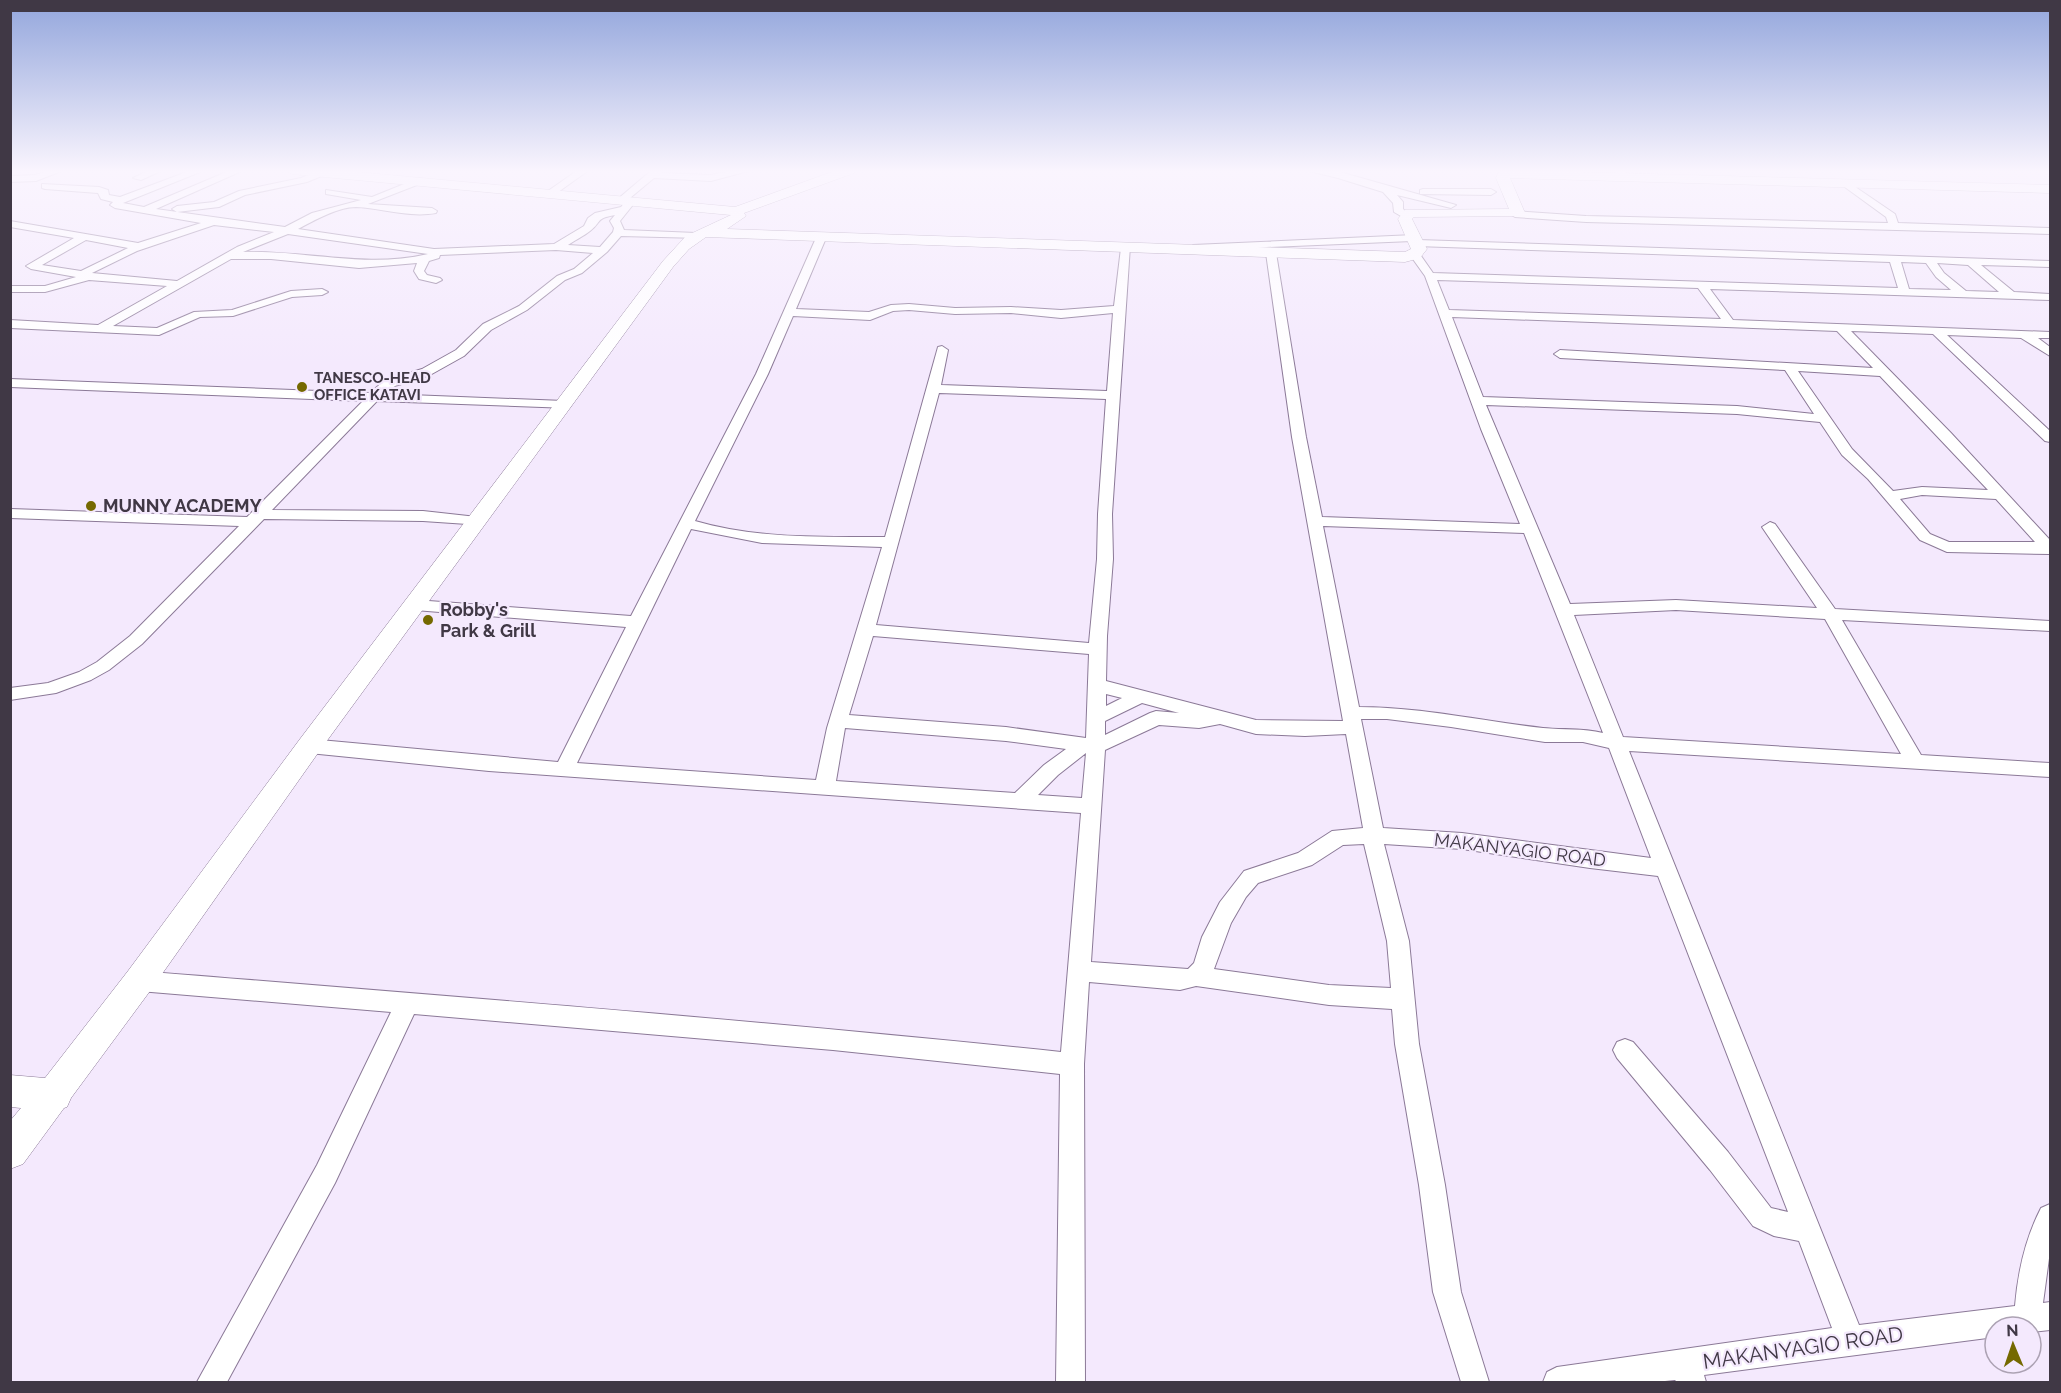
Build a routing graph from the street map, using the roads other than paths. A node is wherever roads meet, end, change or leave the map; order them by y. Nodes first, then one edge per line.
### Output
1 (79, 235) edge
2 (174, 235) edge
3 (276, 235) edge
4 (323, 235) edge
5 (578, 235) edge
6 (616, 235) joint
7 (703, 235) joint
8 (1411, 235) edge
9 (86, 236) junction
10 (821, 237) junction
11 (570, 241) junction
12 (1415, 245) junction
13 (556, 247) junction
14 (135, 248) junction
15 (1126, 248) junction
16 (603, 250) junction
17 (1153, 250) junction
18 (450, 253) junction
19 (1271, 254) junction
20 (225, 257) junction
21 (1894, 258) junction
22 (424, 259) junction
23 (1928, 260) junction
24 (1971, 261) junction
25 (2050, 264) edge
26 (87, 276) junction
27 (1430, 276) junction
28 (436, 280) dead end
29 (180, 284) junction
30 (1702, 286) junction
31 (10, 289) edge
32 (322, 292) dead end
33 (1905, 293) junction
34 (1964, 295) junction
35 (2011, 296) junction
36 (2050, 297) edge
37 (1119, 309) junction
38 (788, 312) junction
39 (1445, 313) junction
40 (10, 324) edge
41 (1730, 324) junction
42 (1841, 328) junction
43 (100, 329) junction
44 (1936, 331) junction
45 (2024, 334) junction
46 (2050, 335) edge
47 (942, 350) dead end
48 (2050, 352) edge
49 (1560, 354) dead end
50 (1788, 366) junction
51 (1882, 372) junction
52 (10, 383) edge
53 (934, 389) junction
54 (1113, 395) junction
55 (374, 397) junction
56 (1477, 401) junction
57 (564, 405) junction
58 (1826, 419) junction
59 (2050, 438) edge
60 (2000, 495) junction
61 (1888, 496) junction
62 (10, 513) edge
63 (255, 518) junction
64 (1314, 521) junction
65 (477, 522) junction
66 (1770, 526) dead end
67 (1529, 529) junction
68 (682, 530) junction
69 (892, 542) junction
70 (2050, 548) edge
71 (415, 605) junction
72 (1564, 610) junction
73 (1831, 615) junction
74 (636, 622) junction
75 (2050, 626) edge
76 (865, 630) junction
77 (1097, 649) junction
78 (1096, 685) junction
79 (10, 694) edge
80 (1141, 696) junction
81 (1096, 718) junction
82 (1218, 718) junction
83 (1352, 720) junction
84 (838, 721) junction
85 (1616, 743) junction
86 (1090, 745) junction
87 (309, 746) junction
88 (1915, 761) junction
89 (565, 768) junction
90 (2050, 770) edge
91 (825, 788) junction
92 (1020, 800) junction
93 (1090, 806) junction
94 (1374, 835) junction
95 (1666, 868) junction
96 (1079, 971) junction
97 (1196, 976) junction
98 (139, 981) junction
99 (1402, 999) junction
100 (408, 1002) junction
101 (1625, 1050) dead end
102 (1072, 1064) junction
103 (10, 1091) edge
104 (55, 1095) junction
105 (10, 1151) edge
106 (2050, 1217) edge
107 (1808, 1230) junction
108 (2039, 1315) edge
109 (1983, 1324) edge
110 (1851, 1340) junction
111 (1687, 1373) edge
112 (212, 1383) edge
113 (1071, 1383) edge
114 (1475, 1383) edge
115 (1557, 1383) edge

1 - 9 street
2 - 14 street
3 - 20 street
4 - 18 street
5 - 11 street
6 - 11 street
6 - 16 street
7 - 10 street
7 - 57 street
8 - 12 street
9 - 14 street
9 - 26 street
10 - 15 street
10 - 38 street
11 - 13 street
12 - 17 street
12 - 19 street
12 - 21 street
12 - 27 street
13 - 16 street
13 - 18 street
14 - 26 street
15 - 17 street
15 - 37 street
16 - 55 street
17 - 19 street
18 - 22 street
19 - 64 street
20 - 22 street
20 - 29 street
21 - 23 street
21 - 33 street
22 - 28 street
23 - 24 street
23 - 34 street
24 - 25 street
24 - 35 street
26 - 29 street
26 - 31 street
27 - 30 street
27 - 39 street
29 - 43 street
30 - 33 street
30 - 41 street
32 - 43 street
33 - 34 street
34 - 35 street
35 - 36 street
37 - 38 street
37 - 54 street
38 - 68 street
39 - 41 street
39 - 56 street
40 - 43 street
41 - 42 street
42 - 44 street
42 - 51 street
44 - 45 street
44 - 59 street
45 - 46 street
45 - 48 street
47 - 53 street
49 - 50 street
50 - 51 street
50 - 58 street
51 - 60 street
52 - 55 street
53 - 54 street
53 - 69 street
54 - 77 street
55 - 57 street
55 - 63 street
56 - 58 street
56 - 67 street
57 - 65 street
58 - 61 street
60 - 61 street
60 - 70 street
61 - 70 street
62 - 63 street
63 - 65 street
63 - 79 street
64 - 67 street
64 - 83 street
65 - 71 street
66 - 73 street
67 - 72 street
68 - 69 street
68 - 74 street
69 - 76 street
71 - 74 street
71 - 87 street
72 - 73 street
72 - 85 street
73 - 75 street
73 - 88 street
74 - 89 street
76 - 77 street
76 - 84 street
77 - 78 street
78 - 80 street
78 - 81 street
80 - 81 street
80 - 82 street
81 - 86 street
82 - 83 street
82 - 86 street
83 - 85 street
83 - 94 street
84 - 86 street
84 - 91 street
85 - 88 street
85 - 95 street
86 - 92 street
86 - 93 street
87 - 89 street
87 - 98 street
88 - 90 street
89 - 91 street
91 - 92 street
92 - 93 street
93 - 96 street
94 - 95 street, MAKANYAGIO ROAD
94 - 97 street, MAKANYAGIO ROAD
94 - 99 street
95 - 107 street
96 - 97 street
96 - 102 street
97 - 99 street
98 - 100 street
98 - 104 street
99 - 114 street
100 - 102 street
100 - 112 street
101 - 107 street
102 - 113 street
103 - 104 street
104 - 105 street
106 - 108 street
107 - 110 street
109 - 110 street, MAKANYAGIO ROAD
110 - 111 street, MAKANYAGIO ROAD
111 - 115 street, MAKANYAGIO ROAD

